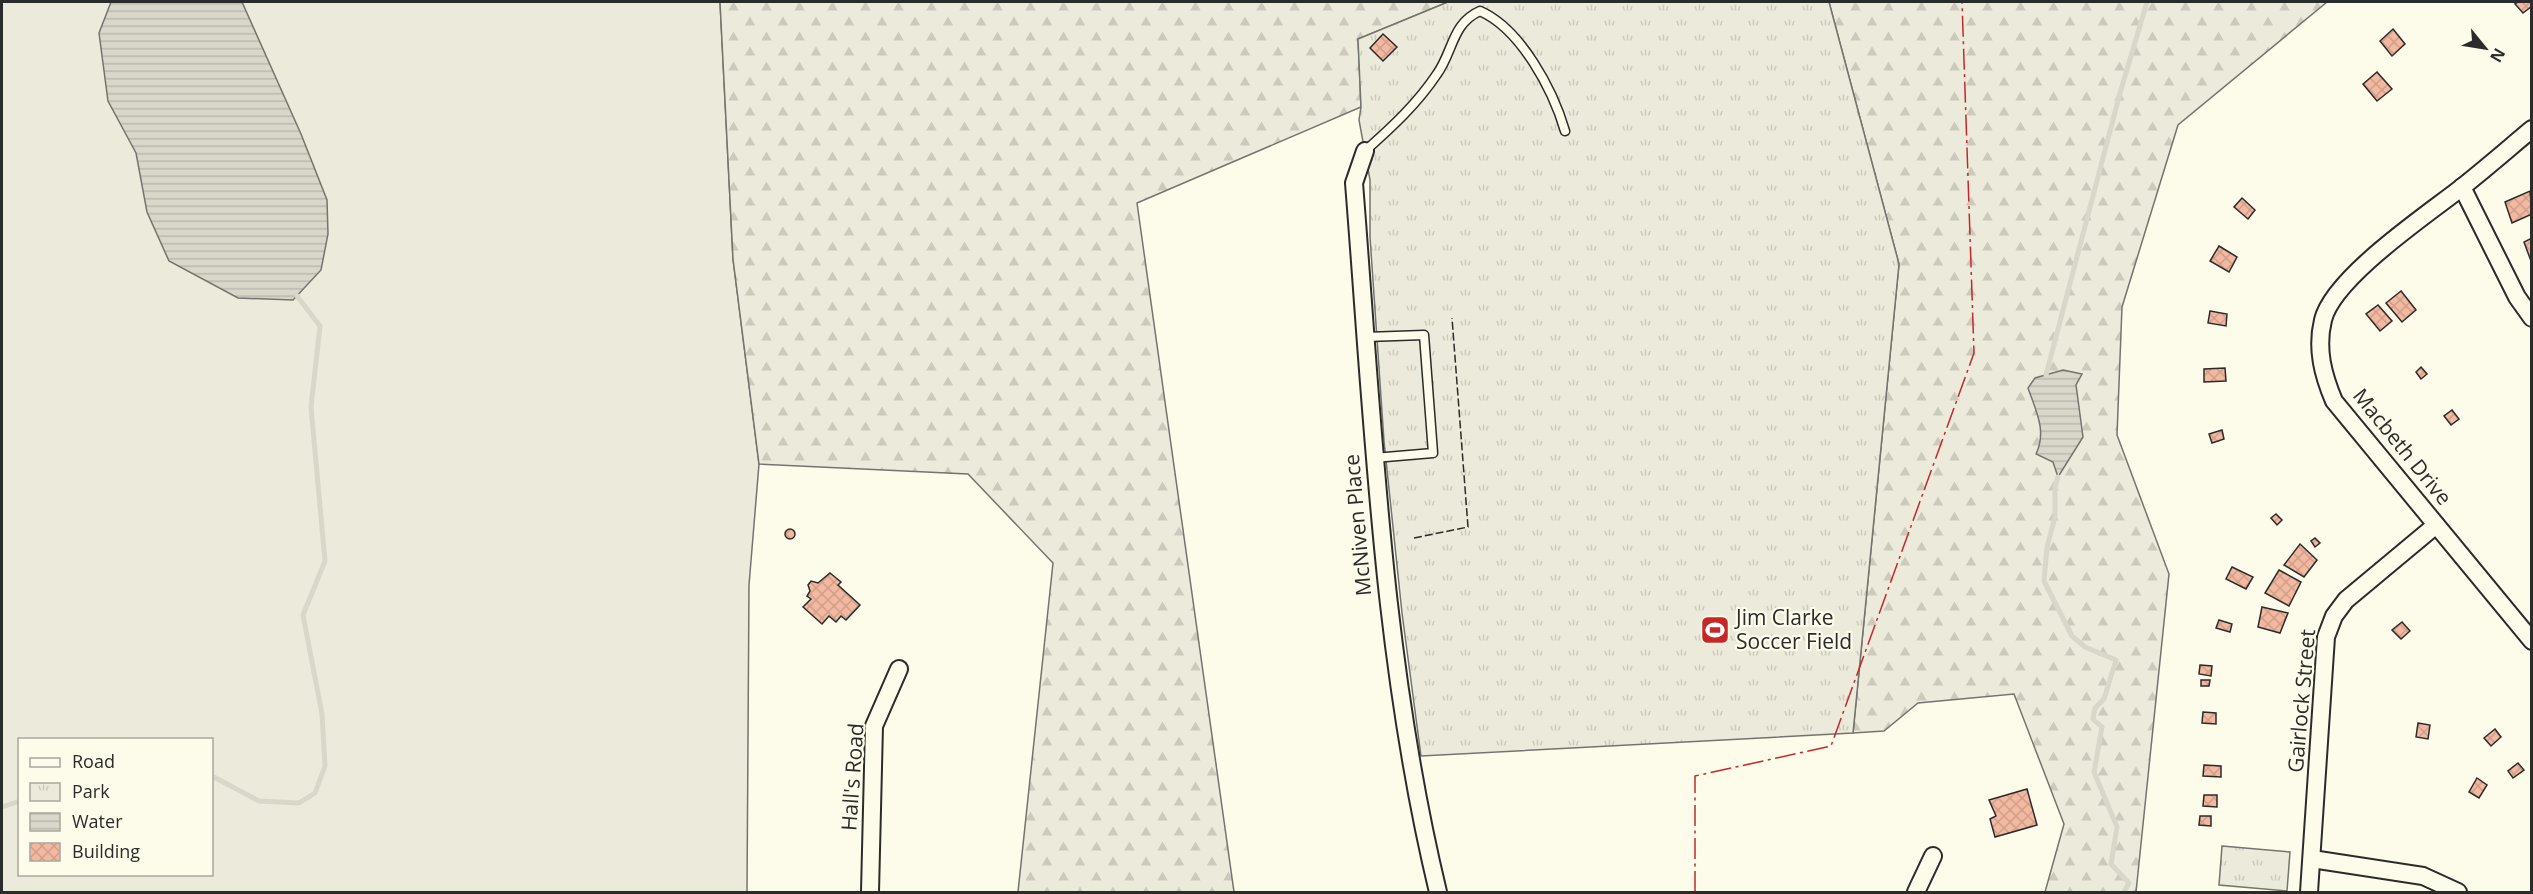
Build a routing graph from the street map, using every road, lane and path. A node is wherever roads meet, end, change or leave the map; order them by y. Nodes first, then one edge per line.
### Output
1 (2532, 129) edge
2 (1565, 131) dead end
3 (1365, 151) joint
4 (2462, 187) junction
5 (2532, 318) edge
6 (1366, 337) junction
7 (1374, 458) junction
8 (2436, 525) junction
9 (2532, 641) edge
10 (899, 669) dead end
11 (1933, 856) dead end
12 (2312, 859) junction
13 (870, 892) edge
14 (1438, 892) edge
15 (1916, 892) edge
16 (2309, 892) edge
17 (2458, 892) edge

1 - 4 street, Macbeth Drive
2 - 3 lane
3 - 6 street, McNiven Place
4 - 5 street
4 - 8 street, Macbeth Drive
6 - 7 street, McNiven Place
6 - 7 lane
7 - 14 street, McNiven Place
8 - 9 street, Macbeth Drive
8 - 12 street, Gairlock Street
10 - 13 street, Hall's Road
11 - 15 street
12 - 16 street, Gairlock Street
12 - 17 street

